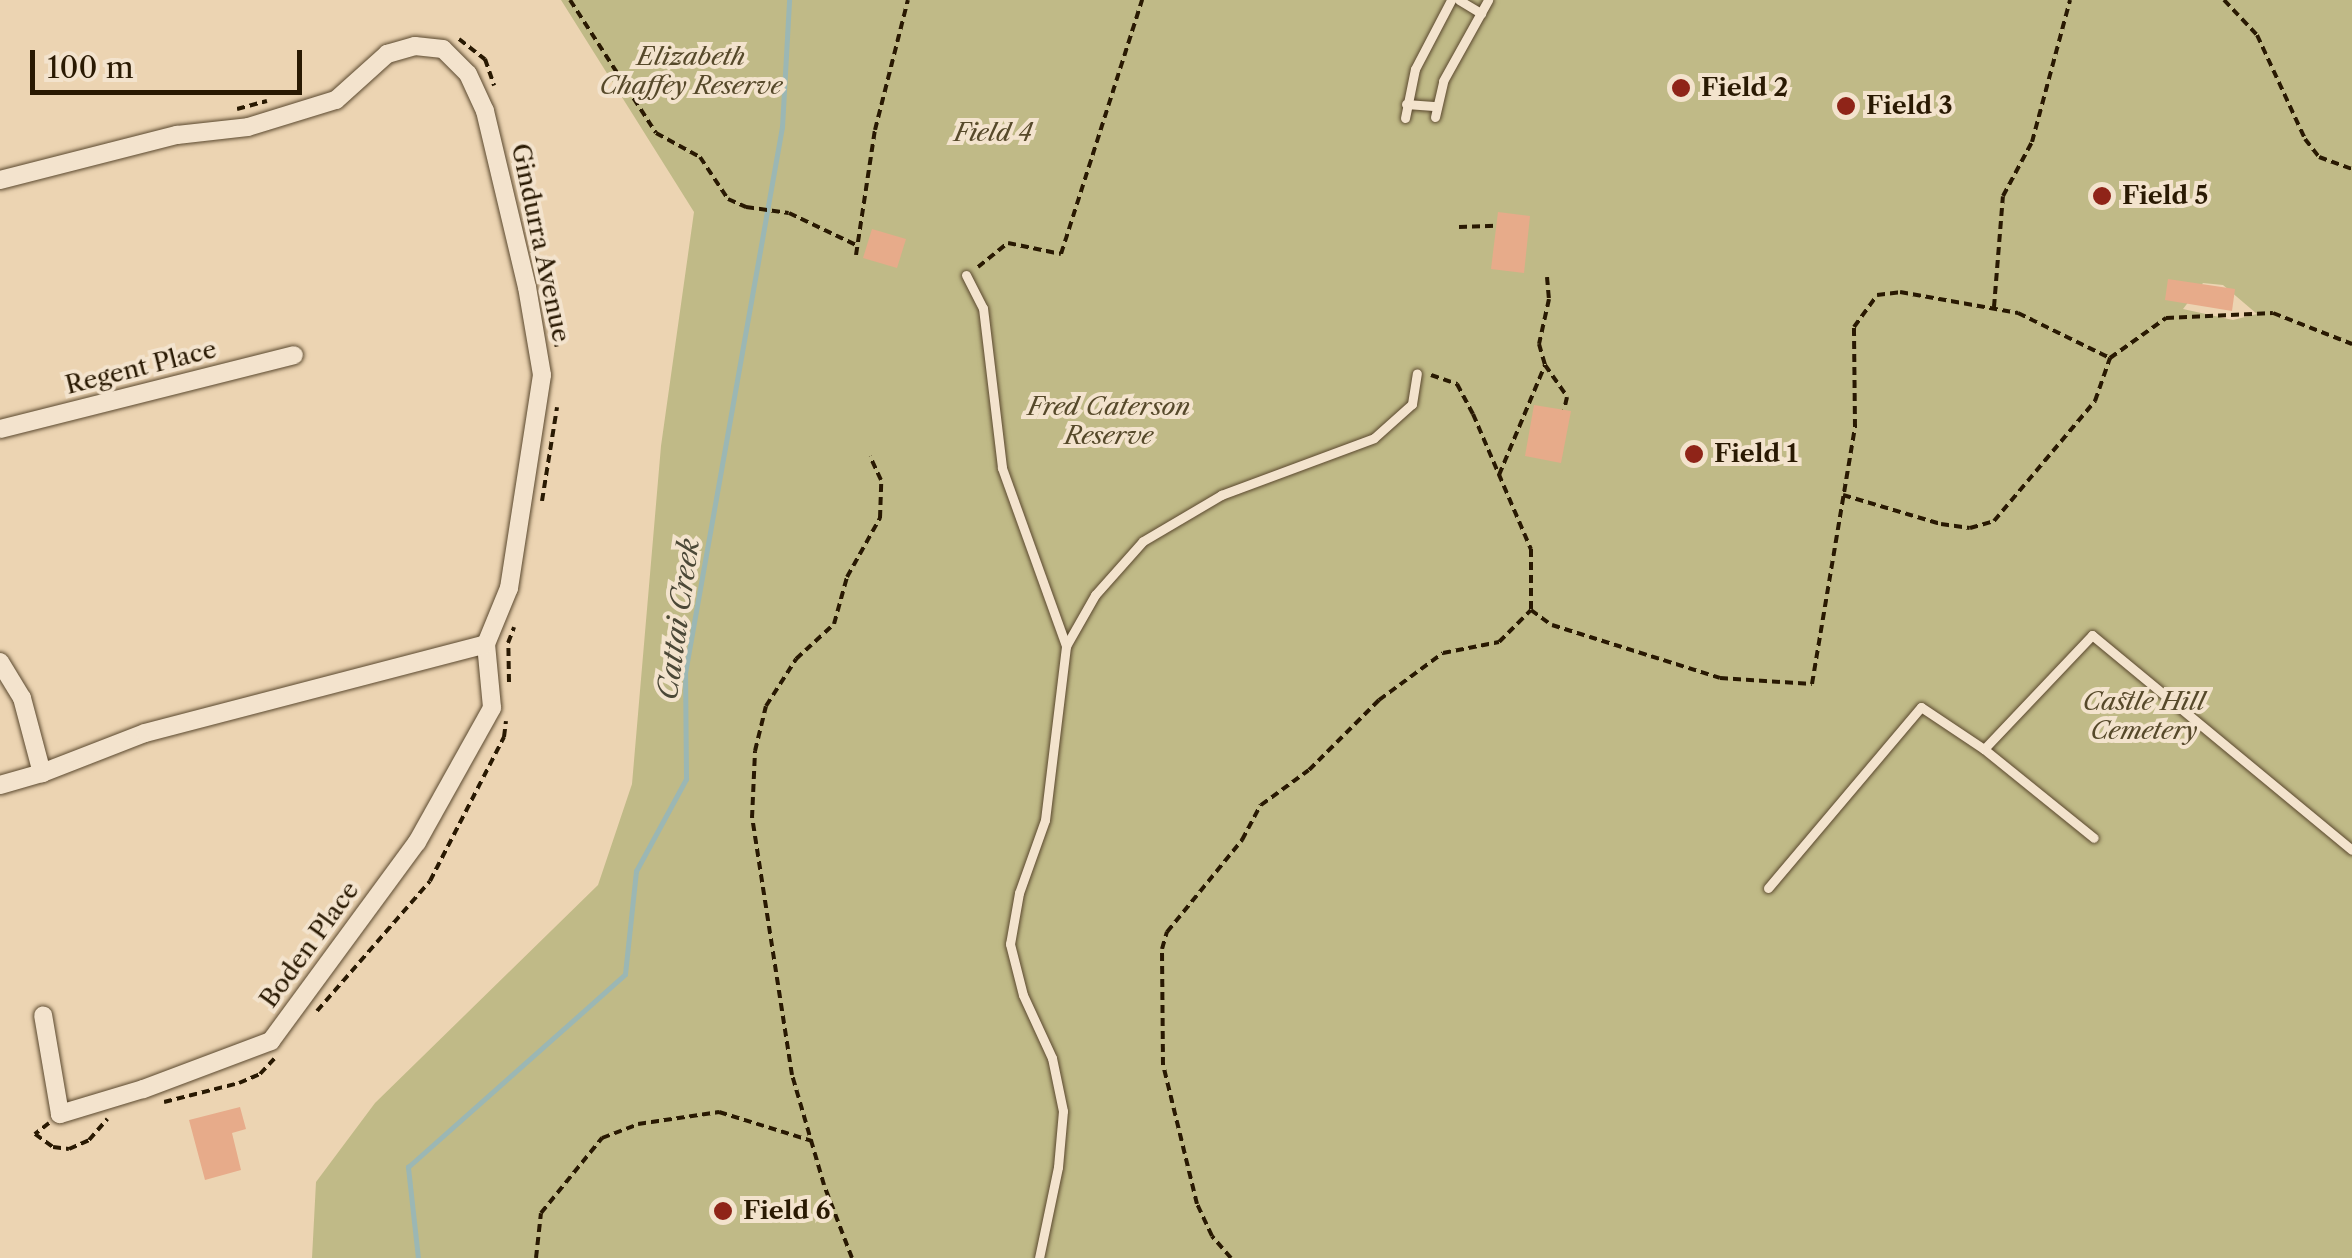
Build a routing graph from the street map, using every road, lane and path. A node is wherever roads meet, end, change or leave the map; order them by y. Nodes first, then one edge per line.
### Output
1 (570, 0) edge
2 (908, 0) edge
3 (1142, 0) edge
4 (1450, 0) edge
5 (1460, 0) edge
6 (1488, 0) edge
7 (2070, 0) edge
8 (2224, 0) edge
9 (1481, 13) junction
10 (452, 36) dead end
11 (498, 95) dead end
12 (272, 99) dead end
13 (1406, 104) junction
14 (238, 109) dead end
15 (1405, 118) dead end
16 (2352, 168) edge
17 (0, 180) edge
18 (1496, 226) dead end
19 (1459, 227) dead end
20 (856, 245) junction
21 (856, 255) dead end
22 (966, 276) joint
23 (1547, 278) dead end
24 (548, 299) dead end
25 (1994, 308) junction
26 (2352, 344) edge
27 (294, 354) dead end
28 (557, 356) dead end
29 (2110, 358) junction
30 (1545, 365) junction
31 (1416, 373) joint
32 (557, 393) dead end
33 (1564, 410) dead end
34 (0, 429) edge
35 (870, 456) dead end
36 (1499, 475) junction
37 (1843, 495) junction
38 (540, 510) dead end
39 (1531, 610) junction
40 (515, 625) dead end
41 (486, 644) junction
42 (1066, 646) junction
43 (508, 660) dead end
44 (0, 662) edge
45 (1984, 749) junction
46 (42, 774) junction
47 (0, 785) edge
48 (2094, 838) dead end
49 (2352, 850) edge
50 (1768, 888) dead end
51 (43, 1015) dead end
52 (812, 1141) junction
53 (536, 1258) edge
54 (852, 1258) edge
55 (1039, 1258) edge
56 (1231, 1258) edge

1 - 20 path
2 - 20 path
3 - 22 path
4 - 13 lane
5 - 9 lane
6 - 9 lane
7 - 25 path
8 - 16 path
9 - 13 lane
10 - 11 path
12 - 14 path
13 - 15 lane
17 - 41 street, Gindurra Avenue
18 - 19 path
20 - 21 path
22 - 42 lane
23 - 30 path
24 - 28 path
25 - 29 path
25 - 37 path
26 - 29 path
27 - 34 street, Regent Place
29 - 37 path
30 - 33 path
30 - 36 path
31 - 36 path
31 - 42 lane
32 - 38 path
35 - 52 path
36 - 39 path
37 - 39 path
39 - 56 path
40 - 43 path
41 - 46 street
41 - 51 street, Boden Place
42 - 55 lane
44 - 46 street
45 - 48 lane
45 - 49 lane
45 - 50 lane
46 - 47 street
52 - 53 path
52 - 54 path

